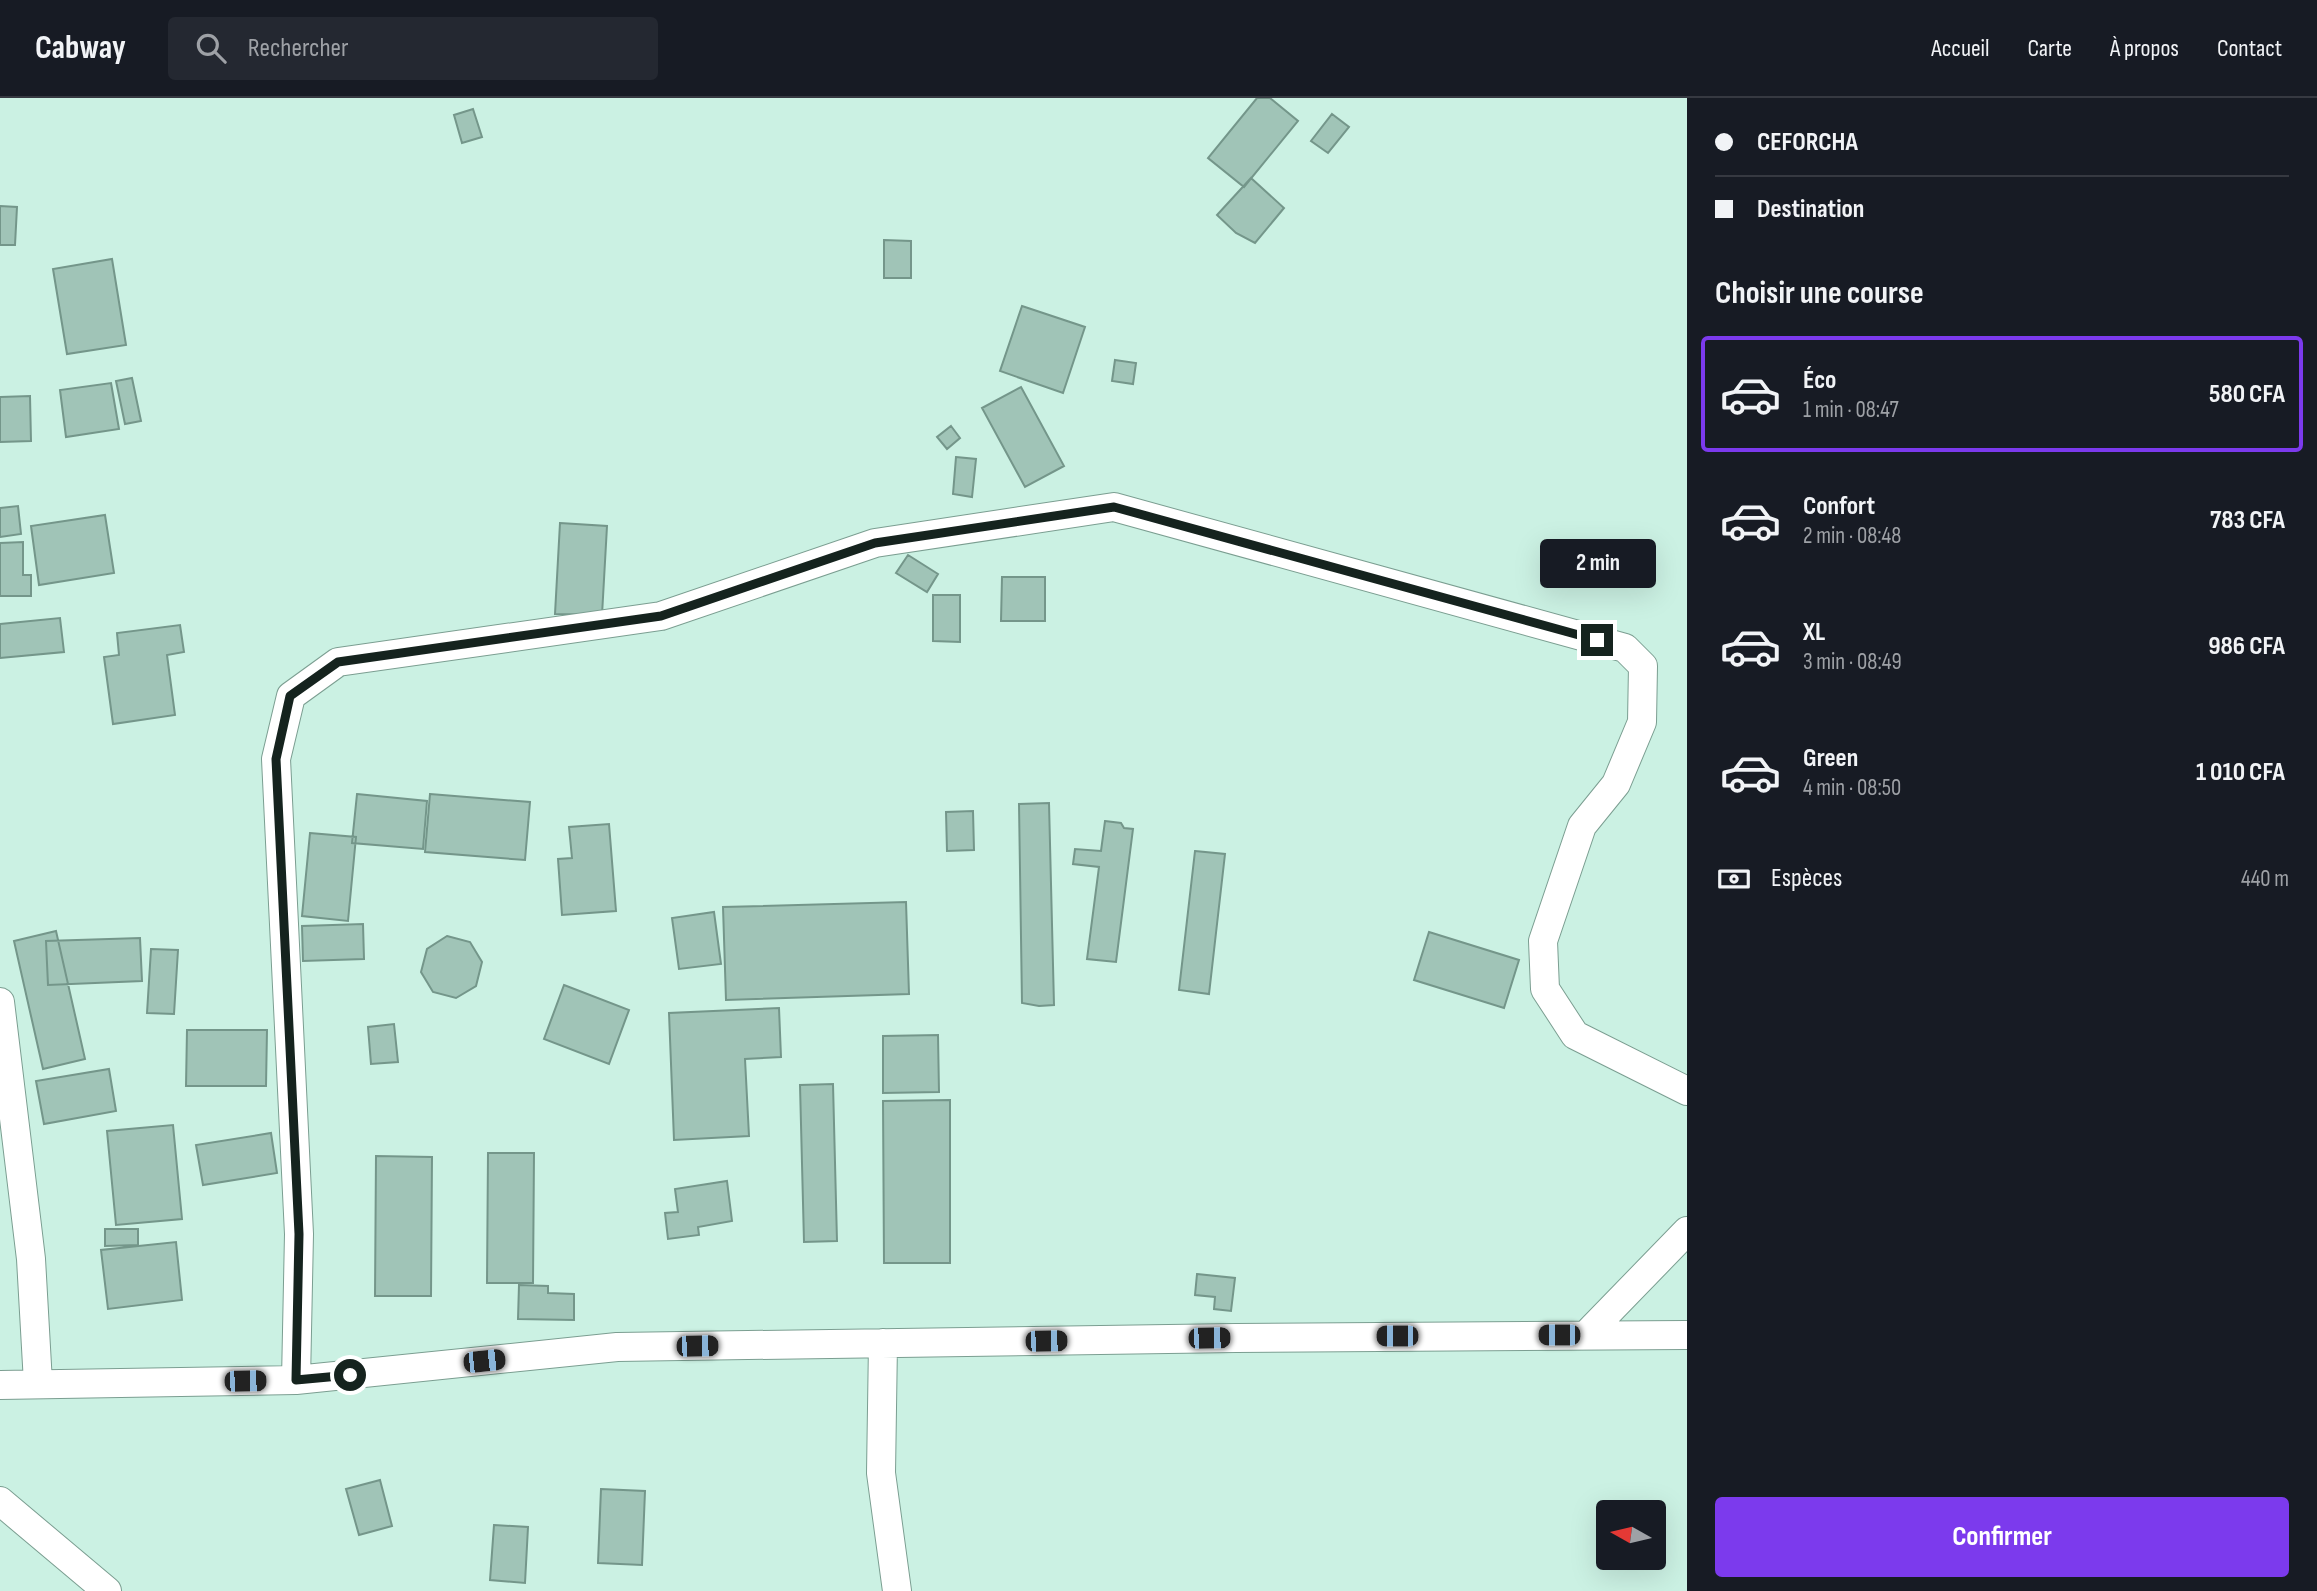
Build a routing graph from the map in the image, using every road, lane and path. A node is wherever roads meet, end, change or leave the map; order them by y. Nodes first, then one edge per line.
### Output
1 (0, 1002) edge
2 (1687, 1091) edge
3 (1687, 1231) edge
4 (1586, 1335) junction
5 (1687, 1335) edge
6 (883, 1343) junction
7 (296, 1380) junction
8 (37, 1383) junction
9 (0, 1385) edge
10 (0, 1502) edge
11 (107, 1591) edge
12 (897, 1591) edge

1 - 8 street
2 - 7 street
3 - 4 street
4 - 5 street
4 - 6 street
6 - 7 street
6 - 12 street
7 - 8 street
8 - 9 street
10 - 11 street

